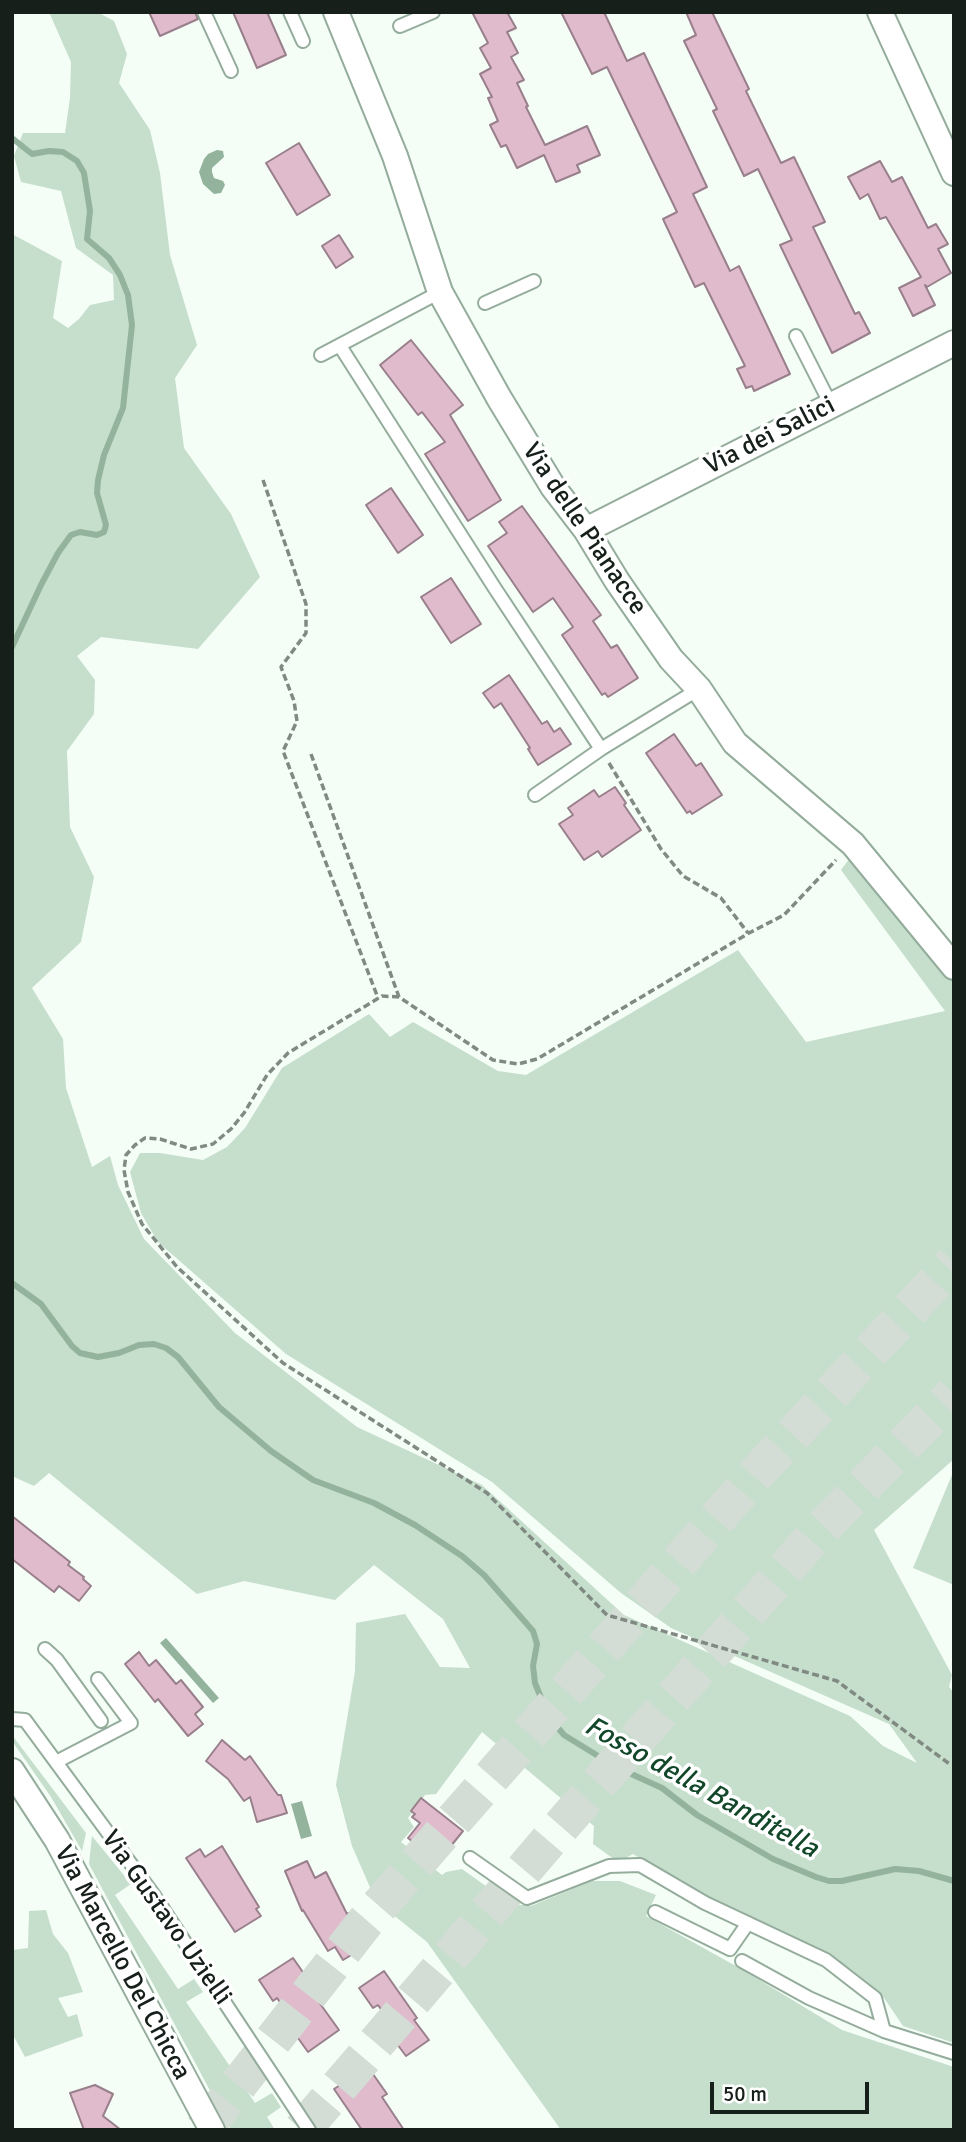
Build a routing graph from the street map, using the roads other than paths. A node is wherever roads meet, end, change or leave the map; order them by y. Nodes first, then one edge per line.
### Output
1 (204, 12) edge
2 (290, 12) edge
3 (336, 12) edge
4 (433, 12) edge
5 (880, 12) edge
6 (400, 26) dead end
7 (303, 41) dead end
8 (231, 71) dead end
9 (954, 173) edge
10 (534, 281) dead end
11 (440, 292) junction
12 (485, 303) dead end
13 (796, 336) dead end
14 (954, 342) edge
15 (340, 346) junction
16 (321, 355) dead end
17 (831, 405) junction
18 (586, 530) junction
19 (699, 689) junction
20 (601, 749) junction
21 (535, 795) dead end
22 (954, 967) edge
23 (45, 1650) dead end
24 (98, 1679) dead end
25 (108, 1692) junction
26 (89, 1704) junction
27 (12, 1719) edge
28 (100, 1721) dead end
29 (56, 1762) junction
30 (12, 1771) edge
31 (21, 1798) edge
32 (470, 1858) dead end
33 (655, 1912) dead end
34 (748, 1923) junction
35 (742, 1961) dead end
36 (884, 2031) junction
37 (954, 2053) edge
38 (212, 2130) edge
39 (309, 2130) edge

1 - 8 lane
2 - 7 lane
3 - 11 street, Via delle Pianacce
4 - 6 lane
5 - 9 street
10 - 12 lane
11 - 15 lane
11 - 18 street, Via delle Pianacce
13 - 17 lane
14 - 17 street, Via dei Salici
15 - 16 lane
15 - 20 lane
17 - 18 street, Via dei Salici
18 - 19 street, Via delle Pianacce
19 - 20 lane
19 - 22 street, Via delle Pianacce
20 - 21 lane
23 - 26 lane
24 - 25 lane
25 - 26 lane
25 - 29 lane
26 - 28 lane
27 - 29 lane, Via Gustavo Uzielli
29 - 39 lane, Via Gustavo Uzielli
30 - 31 street, Via Marcello Del Chicca
31 - 38 street, Via Marcello Del Chicca
32 - 34 lane
33 - 34 lane
34 - 36 lane
35 - 36 lane
36 - 37 lane

